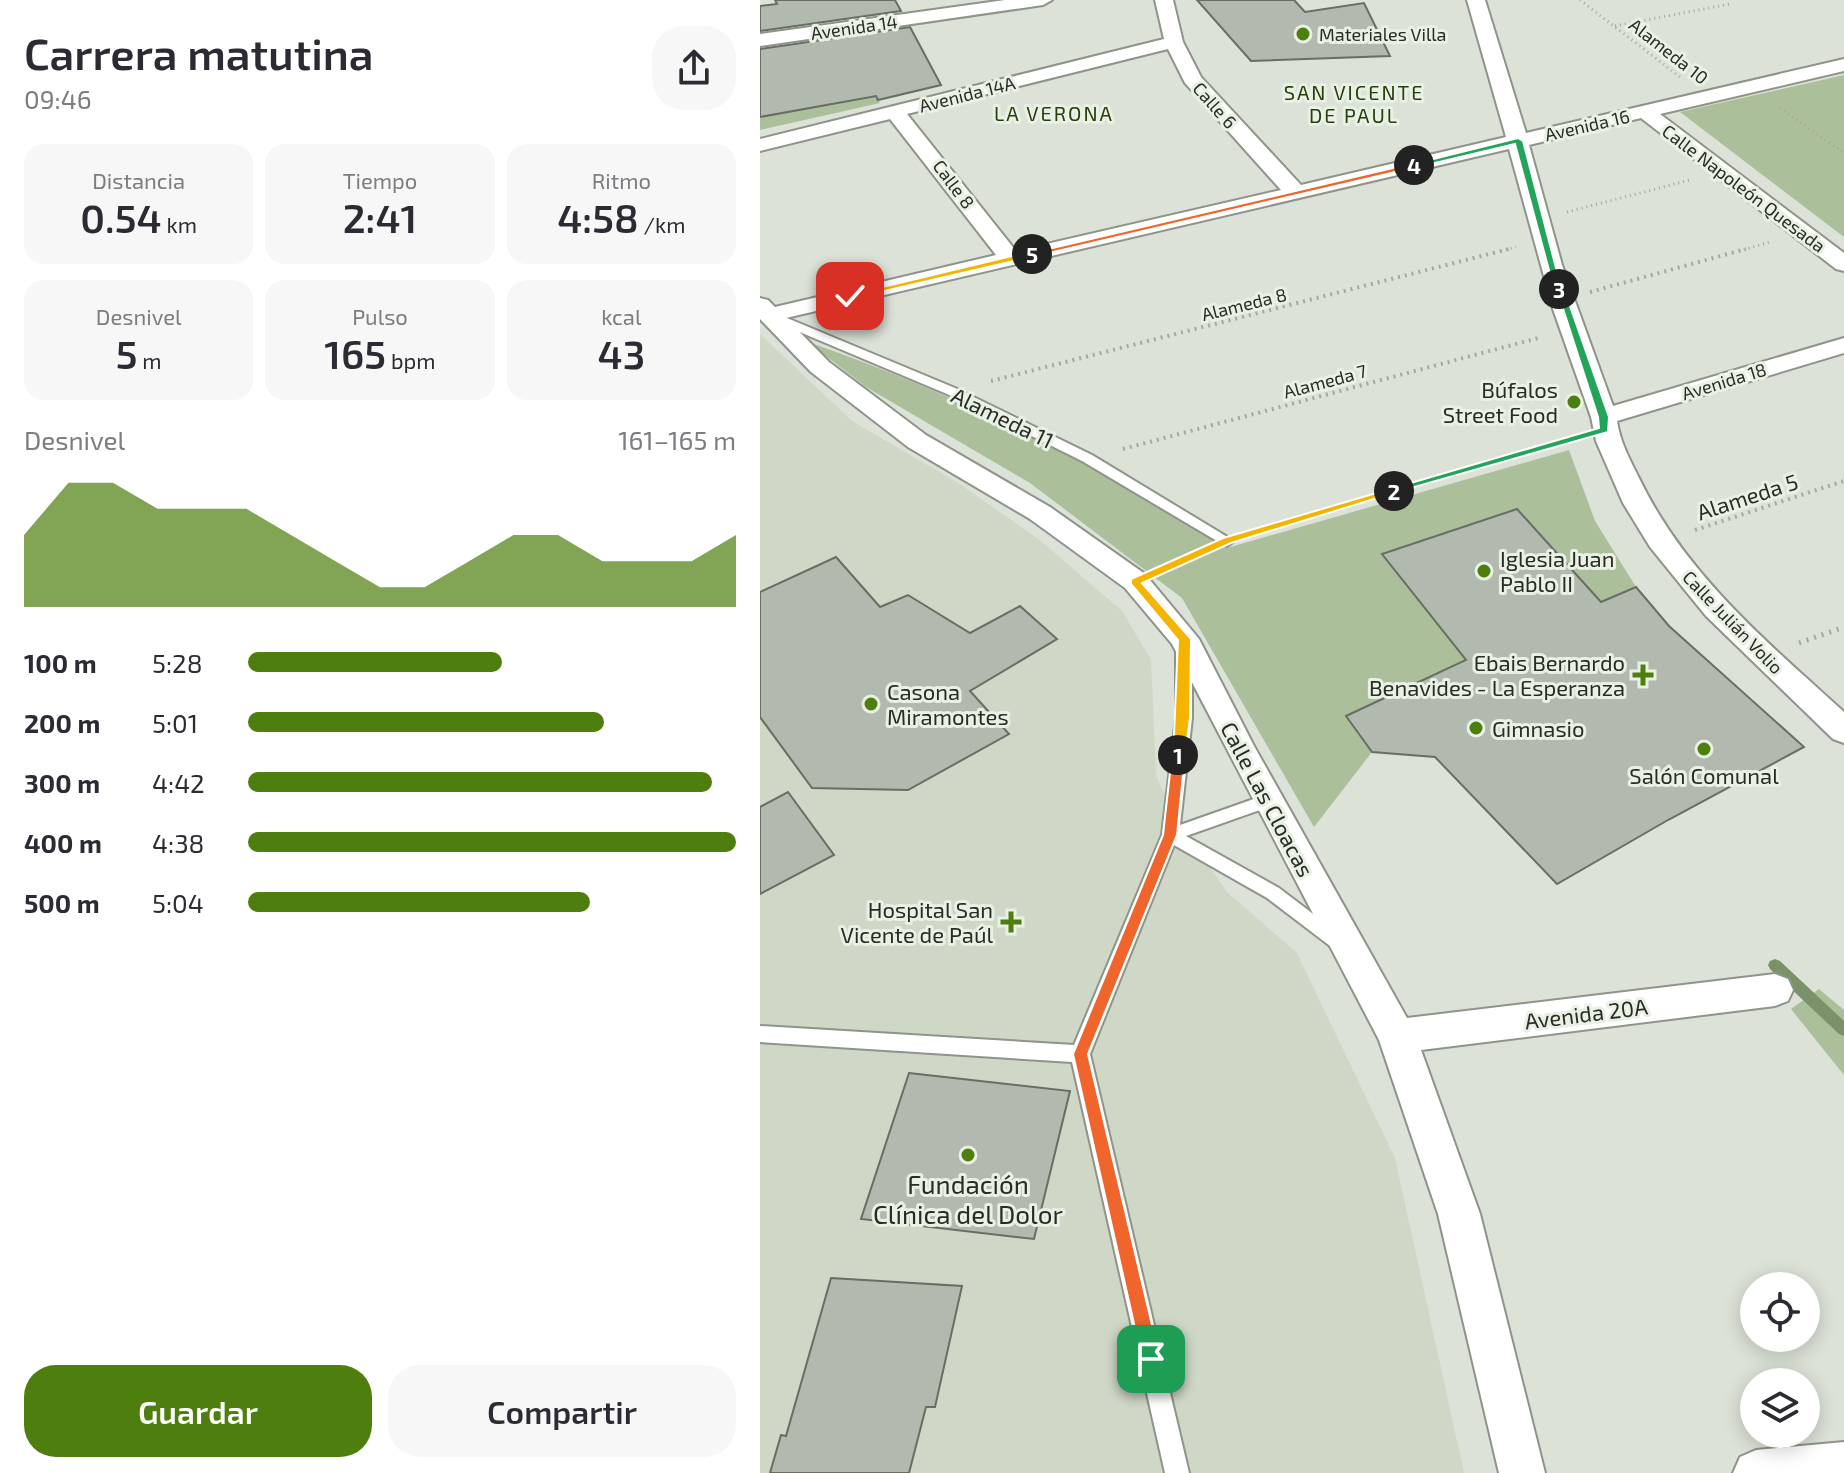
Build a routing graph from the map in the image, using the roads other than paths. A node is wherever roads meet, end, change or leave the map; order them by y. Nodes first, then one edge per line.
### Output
1 (1043, 0) edge
2 (1164, 0) edge
3 (1476, 0) edge
4 (947, 7) edge
5 (760, 40) edge
6 (1174, 42) junction
7 (1844, 65) edge
8 (895, 112) junction
9 (1645, 112) junction
10 (1518, 141) junction
11 (760, 145) edge
12 (1296, 193) junction
13 (1011, 259) junction
14 (1844, 264) edge
15 (765, 310) edge
16 (1844, 345) edge
17 (1604, 423) junction
18 (1227, 541) road end
19 (1184, 639) junction
20 (1844, 731) edge
21 (1268, 800) junction
22 (1170, 835) junction
23 (1352, 954) junction
24 (1775, 990) dead end
25 (760, 1034) edge
26 (1397, 1036) junction
27 (1080, 1054) junction
28 (1844, 1465) edge
29 (1177, 1473) edge
30 (1522, 1473) edge
31 (1756, 1473) edge

1 - 4 street, Avenida 14
2 - 6 street, Calle 6
3 - 10 street, Calle Julián Volio
4 - 5 street, Avenida 14
6 - 8 street, Avenida 14A
6 - 12 street, Calle 6
7 - 9 street, Avenida 16
8 - 11 street, Avenida 14A
8 - 13 street, Calle 8
9 - 10 street, Avenida 16
9 - 14 street, Calle Napoleón Quesada
10 - 12 street, Avenida 16
10 - 17 street, Calle Julián Volio
12 - 13 street, Avenida 16
13 - 15 street, Avenida 16
15 - 18 lane, Alameda 11
15 - 19 street, Calle Las Cloacas
16 - 17 street, Avenida 18
17 - 20 street, Calle Julián Volio
19 - 21 street, Calle Las Cloacas
19 - 22 lane
21 - 22 lane
21 - 23 street, Calle Las Cloacas
22 - 23 lane
22 - 27 lane
23 - 26 street, Calle Las Cloacas
24 - 26 street, Avenida 20A
25 - 27 lane
26 - 30 street, Calle Las Cloacas
27 - 29 lane
28 - 31 street

